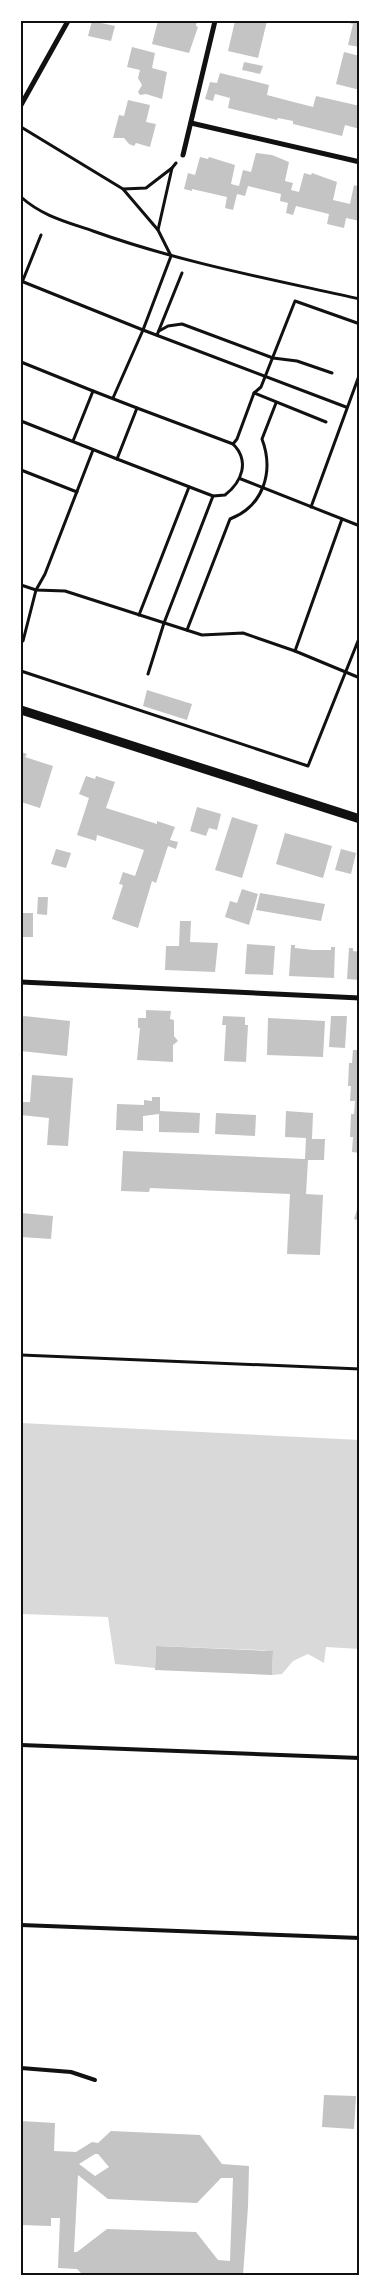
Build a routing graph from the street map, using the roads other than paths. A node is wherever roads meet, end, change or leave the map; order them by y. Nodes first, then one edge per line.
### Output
1 (68, 21) edge
2 (215, 21) edge
3 (21, 105) edge
4 (191, 123) junction
5 (183, 155) road end
6 (360, 162) edge
7 (21, 710) edge
8 (360, 819) edge
9 (21, 982) edge
10 (360, 998) edge
11 (21, 1745) edge
12 (360, 1758) edge
13 (21, 1925) edge
14 (360, 1938) edge
15 (21, 2068) edge
16 (95, 2080) dead end

1 - 3 street
2 - 4 street
4 - 5 street
4 - 6 street
7 - 8 street
9 - 10 street
11 - 12 lane
13 - 14 lane
15 - 16 lane

